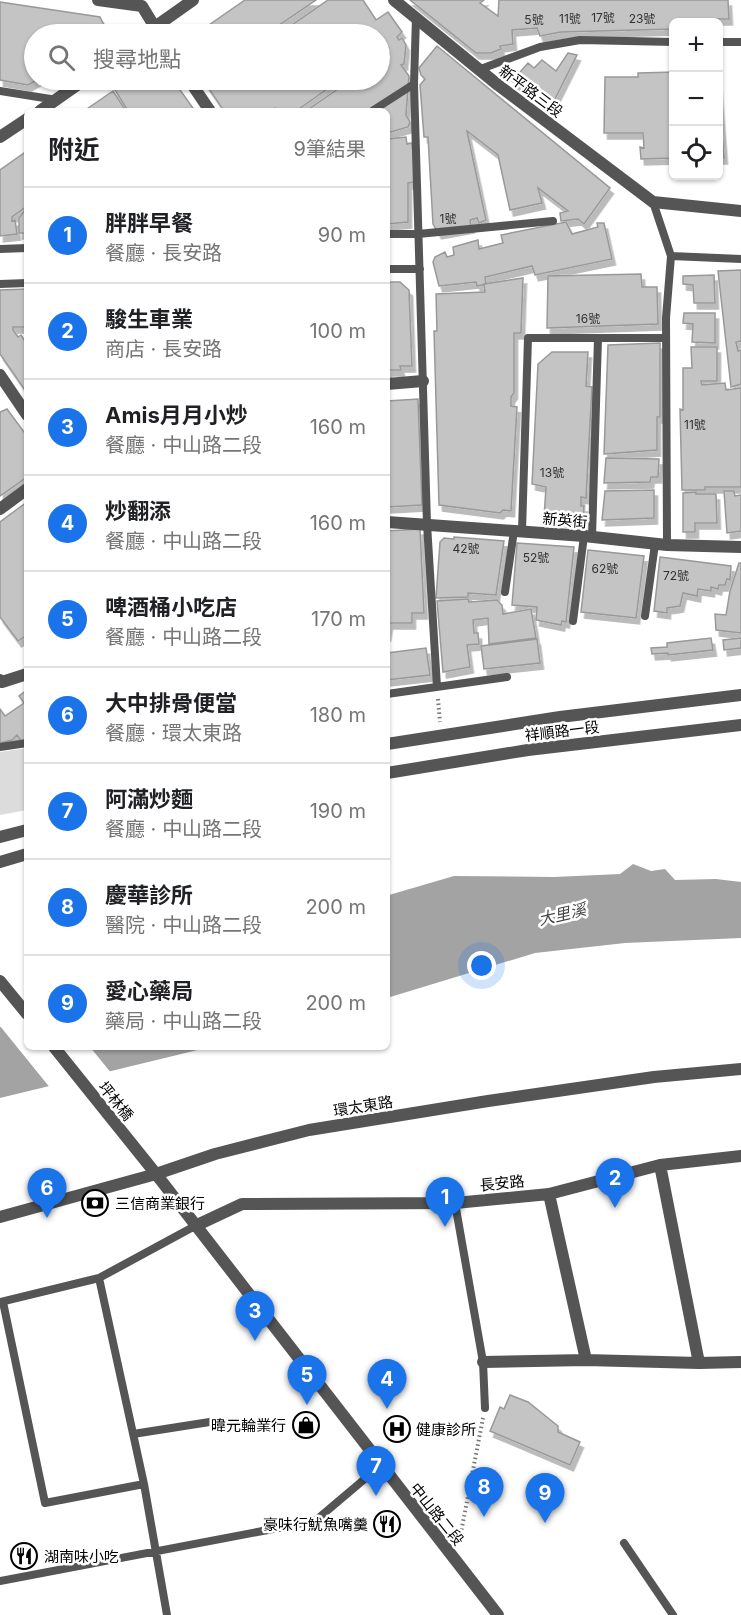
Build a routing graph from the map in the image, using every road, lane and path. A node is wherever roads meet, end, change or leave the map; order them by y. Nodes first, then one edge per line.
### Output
1 (98, 0) edge
2 (193, 0) edge
3 (394, 0) edge
4 (416, 16) junction
5 (150, 24) edge
6 (163, 24) edge
7 (669, 42) edge
8 (723, 42) edge
9 (741, 42) edge
10 (478, 70) junction
11 (414, 84) junction
12 (70, 90) edge
13 (196, 90) edge
14 (0, 91) edge
15 (57, 100) junction
16 (45, 108) edge
17 (208, 108) edge
18 (377, 108) edge
19 (24, 121) edge
20 (0, 137) edge
21 (653, 201) junction
22 (741, 211) edge
23 (553, 221) dead end
24 (390, 234) edge
25 (418, 234) junction
26 (24, 248) edge
27 (0, 249) edge
28 (671, 256) junction
29 (741, 259) edge
30 (390, 269) edge
31 (420, 269) junction
32 (24, 283) edge
33 (0, 284) edge
34 (598, 338) junction
35 (666, 338) junction
36 (0, 375) edge
37 (423, 381) junction
38 (390, 384) edge
39 (24, 410) edge
40 (24, 491) edge
41 (0, 508) edge
42 (390, 522) edge
43 (428, 524) junction
44 (518, 531) junction
45 (588, 537) junction
46 (661, 544) junction
47 (741, 547) edge
48 (505, 592) dead end
49 (645, 616) dead end
50 (573, 621) dead end
51 (24, 675) edge
52 (507, 677) dead end
53 (1, 681) edge
54 (438, 687) junction
55 (390, 694) edge
56 (741, 695) edge
57 (741, 725) edge
58 (441, 736) junction
59 (24, 743) edge
60 (390, 744) edge
61 (0, 747) edge
62 (390, 773) edge
63 (24, 831) edge
64 (0, 837) edge
65 (24, 856) edge
66 (0, 862) edge
67 (0, 981) edge
68 (24, 1010) edge
69 (56, 1050) edge
70 (741, 1069) edge
71 (741, 1156) edge
72 (660, 1165) junction
73 (156, 1174) junction
74 (549, 1194) junction
75 (455, 1203) junction
76 (0, 1217) edge
77 (195, 1226) junction
78 (99, 1278) junction
79 (1, 1302) edge
80 (586, 1360) junction
81 (483, 1362) junction
82 (741, 1362) edge
83 (699, 1364) junction
84 (485, 1408) joint
85 (216, 1421) dead end
86 (133, 1434) junction
87 (380, 1466) junction
88 (144, 1484) junction
89 (624, 1543) dead end
90 (155, 1551) junction
91 (456, 1560) junction
92 (0, 1581) edge
93 (167, 1615) edge
94 (498, 1615) edge
95 (674, 1615) edge

1 - 5 street
2 - 6 street
3 - 4 street, 新平路三段
4 - 10 street, 新平路三段
4 - 11 lane
7 - 10 lane
8 - 9 lane
10 - 21 street, 新平路三段
11 - 18 lane
11 - 25 lane
12 - 15 street
13 - 17 street
14 - 15 lane
15 - 16 street
19 - 20 street
21 - 22 street
21 - 28 lane
23 - 25 lane
24 - 25 lane
25 - 31 lane
26 - 27 lane
28 - 29 lane
28 - 35 lane
30 - 31 lane
31 - 37 lane
32 - 33 lane
34 - 35 lane
34 - 44 lane
34 - 45 lane
35 - 46 lane
36 - 39 street
37 - 38 street
37 - 43 lane
40 - 41 street
42 - 43 street, 新英街
43 - 44 street, 新英街
43 - 54 lane
44 - 45 street, 新英街
44 - 48 lane
45 - 46 street, 新英街
45 - 50 lane
46 - 47 street, 新英街
46 - 49 lane
51 - 53 street
52 - 54 lane
54 - 55 lane
54 - 58 path
56 - 58 street, 祥順路一段
57 - 62 street, 祥順路一段
58 - 60 street, 祥順路一段
59 - 61 lane
63 - 64 street
65 - 66 street
67 - 68 street
69 - 73 street, 坪林橋
70 - 73 street, 環太東路
71 - 72 street, 長安路
72 - 74 street, 長安路
72 - 83 street
73 - 76 street, 環太東路
73 - 77 street, 中山路二段
74 - 75 street, 長安路
74 - 80 street
75 - 77 street, 長安路
75 - 81 lane
77 - 78 lane
77 - 87 street, 中山路二段
78 - 79 lane
78 - 86 lane
79 - 88 lane
80 - 81 street
80 - 83 street
81 - 84 lane
82 - 83 street
84 - 91 path
85 - 86 lane
86 - 88 lane
87 - 90 lane
87 - 91 street, 中山路二段
88 - 90 lane
89 - 95 lane
90 - 92 lane
90 - 93 lane
91 - 94 street, 中山路二段

